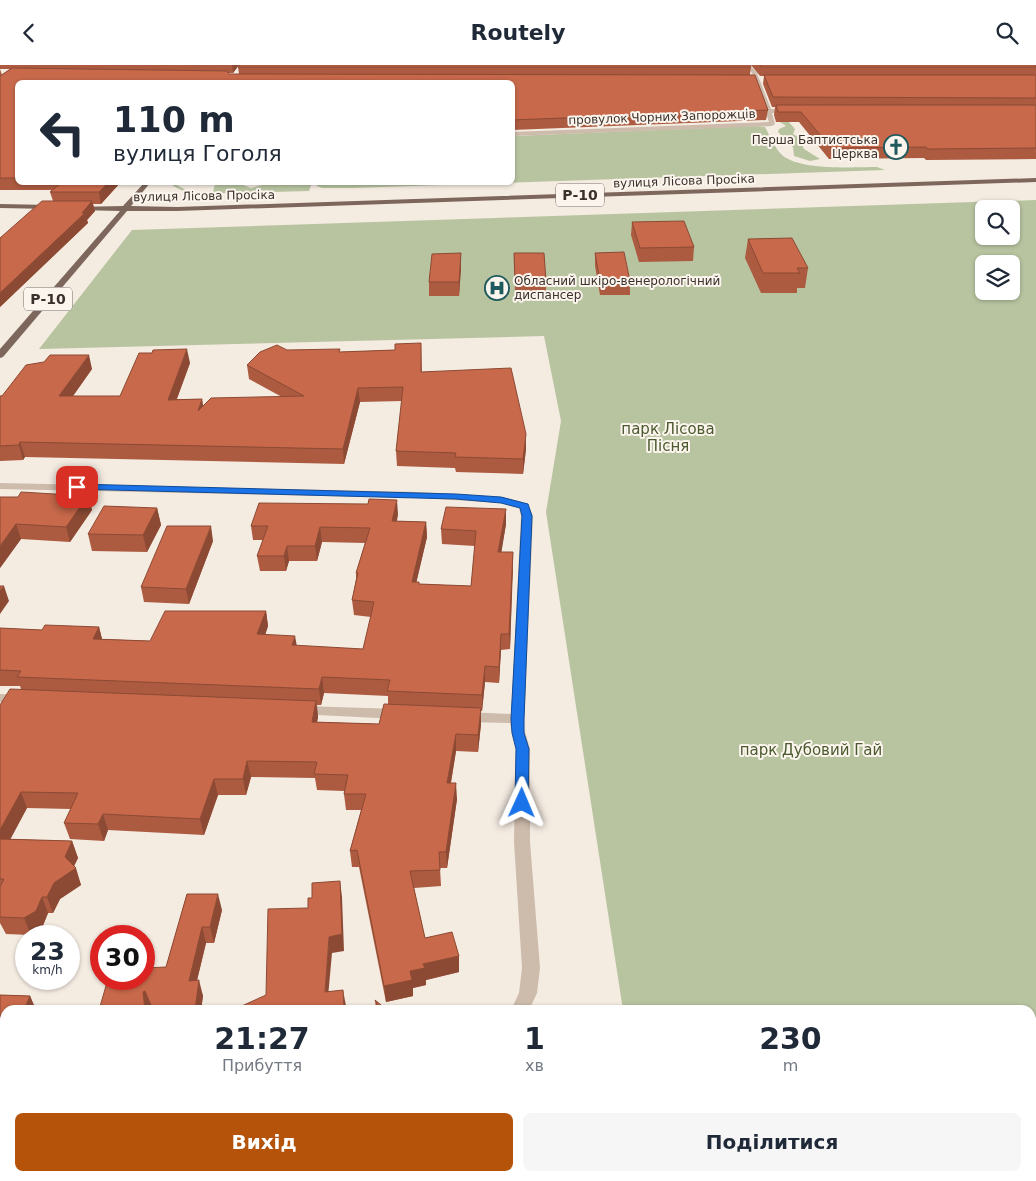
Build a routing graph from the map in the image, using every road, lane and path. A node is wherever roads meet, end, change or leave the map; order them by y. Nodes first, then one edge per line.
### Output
1 (747, 65) edge
2 (746, 80) edge
3 (755, 80) junction
4 (765, 80) edge
5 (769, 111) junction
6 (798, 112) edge
7 (515, 134) edge
8 (1036, 181) edge
9 (145, 185) edge
10 (0, 206) edge
11 (58, 207) edge
12 (67, 208) edge
13 (123, 209) junction
14 (0, 355) edge
15 (0, 486) edge
16 (0, 698) edge
17 (30, 699) edge
18 (289, 710) edge
19 (408, 715) edge
20 (448, 716) edge
21 (517, 719) junction
22 (522, 1005) edge

1 - 3 street
2 - 3 street
3 - 4 street
3 - 5 street
5 - 6 street, провулок Чорних Запорожців
5 - 7 street, провулок Чорних Запорожців
8 - 13 main road, вулиця Лісова Просіка / Р-10
9 - 13 main road
10 - 11 main road
12 - 13 main road, вулиця Лісова Просіка
13 - 14 main road, Р-10
15 - 21 street
16 - 17 street
18 - 19 street
20 - 21 street
21 - 22 street

